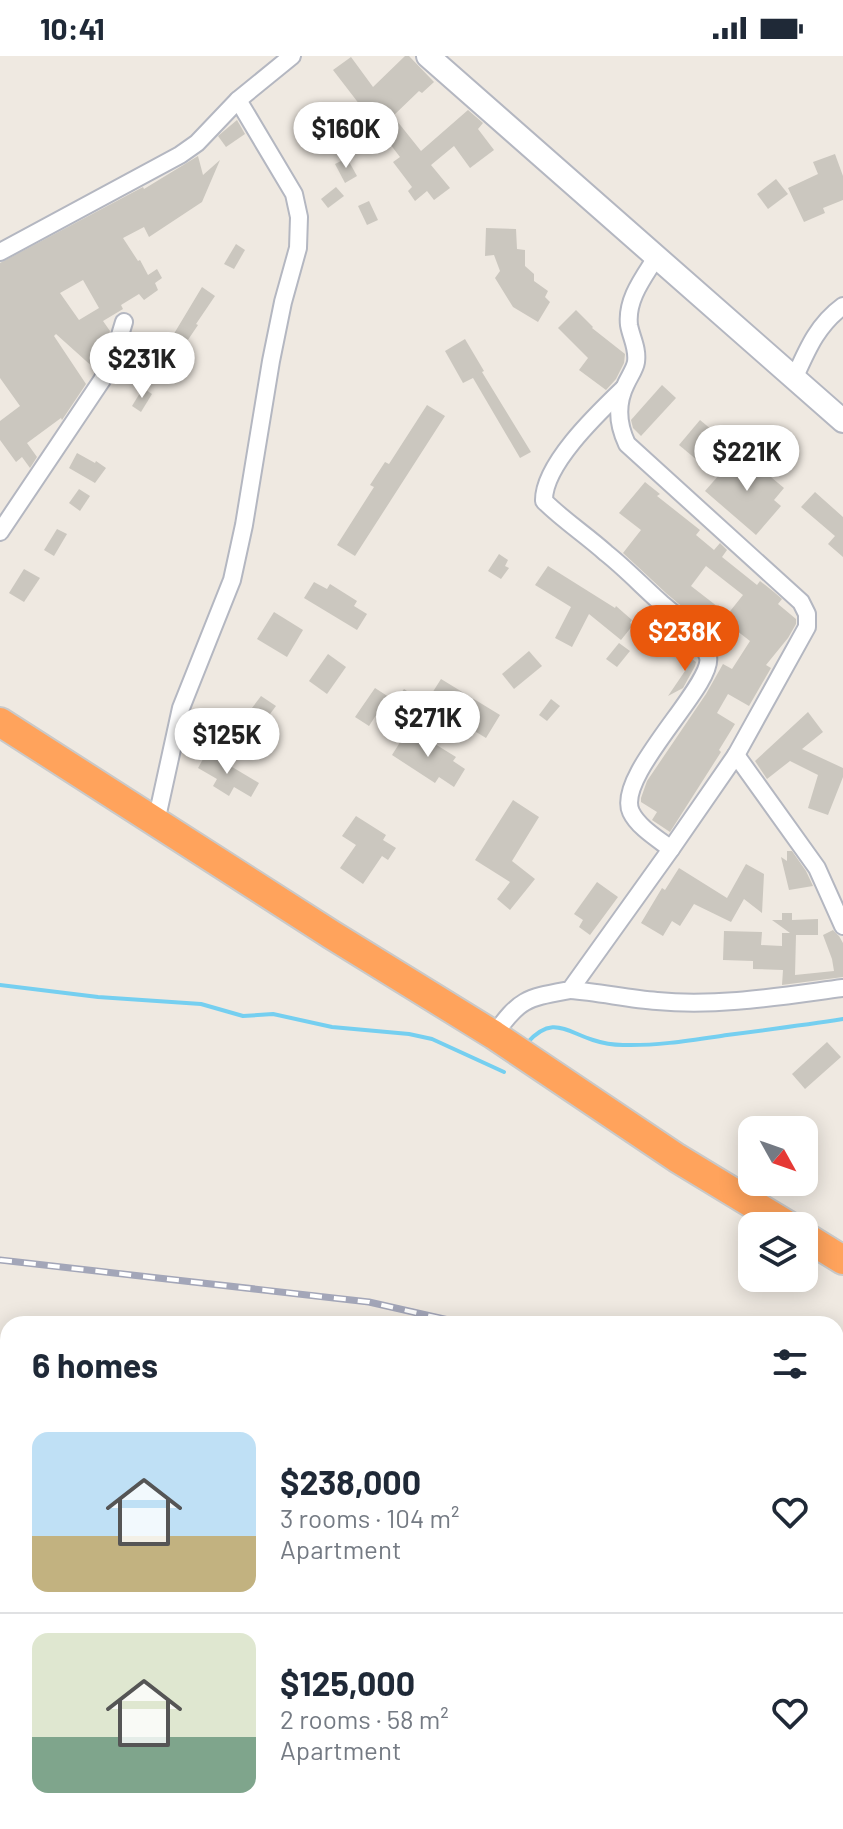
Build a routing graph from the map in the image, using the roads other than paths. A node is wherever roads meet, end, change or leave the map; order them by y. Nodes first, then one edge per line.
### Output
1 (292, 56) edge
2 (428, 56) edge
3 (238, 100) junction
4 (0, 252) edge
5 (657, 256) junction
6 (843, 306) edge
7 (124, 322) dead end
8 (794, 379) junction
9 (623, 389) junction
10 (843, 421) edge
11 (0, 532) edge
12 (0, 722) edge
13 (736, 755) junction
14 (156, 822) junction
15 (671, 849) junction
16 (843, 926) edge
17 (843, 988) edge
18 (570, 990) junction
19 (494, 1035) junction
20 (766, 1212) edge
21 (818, 1245) edge
22 (843, 1260) edge

1 - 3 street
2 - 5 street
3 - 4 street
3 - 14 street
5 - 8 street
5 - 9 street
6 - 8 street
7 - 11 street
8 - 10 street
9 - 13 street
9 - 15 street
12 - 14 highway
13 - 15 street
13 - 16 street
14 - 19 highway
15 - 18 street
17 - 18 street
18 - 19 street
19 - 20 highway
21 - 22 highway

